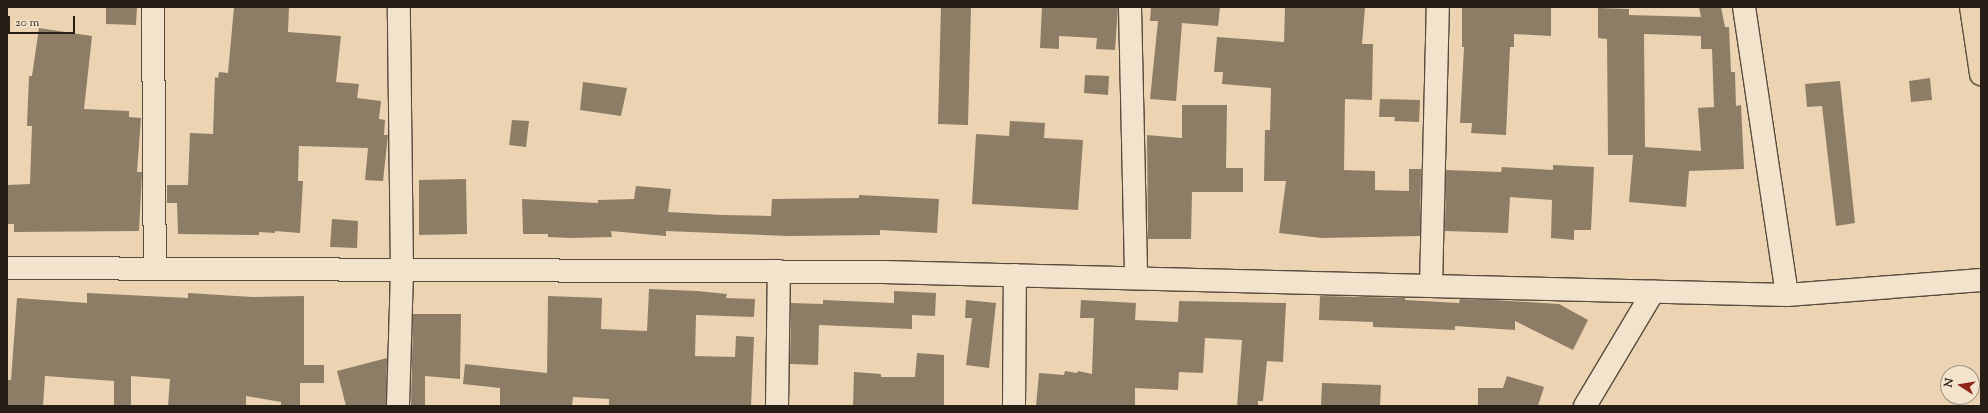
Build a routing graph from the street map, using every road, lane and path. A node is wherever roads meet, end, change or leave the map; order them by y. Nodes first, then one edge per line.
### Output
1 (153, 7) edge
2 (399, 7) edge
3 (1130, 7) edge
4 (1438, 7) edge
5 (1744, 7) edge
6 (1971, 7) edge
7 (1981, 74) edge
8 (7, 268) edge
9 (155, 269) junction
10 (402, 270) junction
11 (779, 271) junction
12 (1015, 275) junction
13 (1136, 278) junction
14 (1981, 280) edge
15 (1431, 286) junction
16 (1653, 292) junction
17 (1787, 296) junction
18 (398, 406) edge
19 (777, 406) edge
20 (1014, 406) edge
21 (1585, 406) edge

1 - 9 street
2 - 10 street
3 - 13 street
4 - 15 street
5 - 17 street
6 - 7 highway
8 - 9 street
9 - 10 street
10 - 11 street
10 - 18 street
11 - 12 street
11 - 19 street
12 - 13 street
12 - 20 street
13 - 15 street
14 - 17 street
15 - 16 street
16 - 17 street
16 - 21 street

